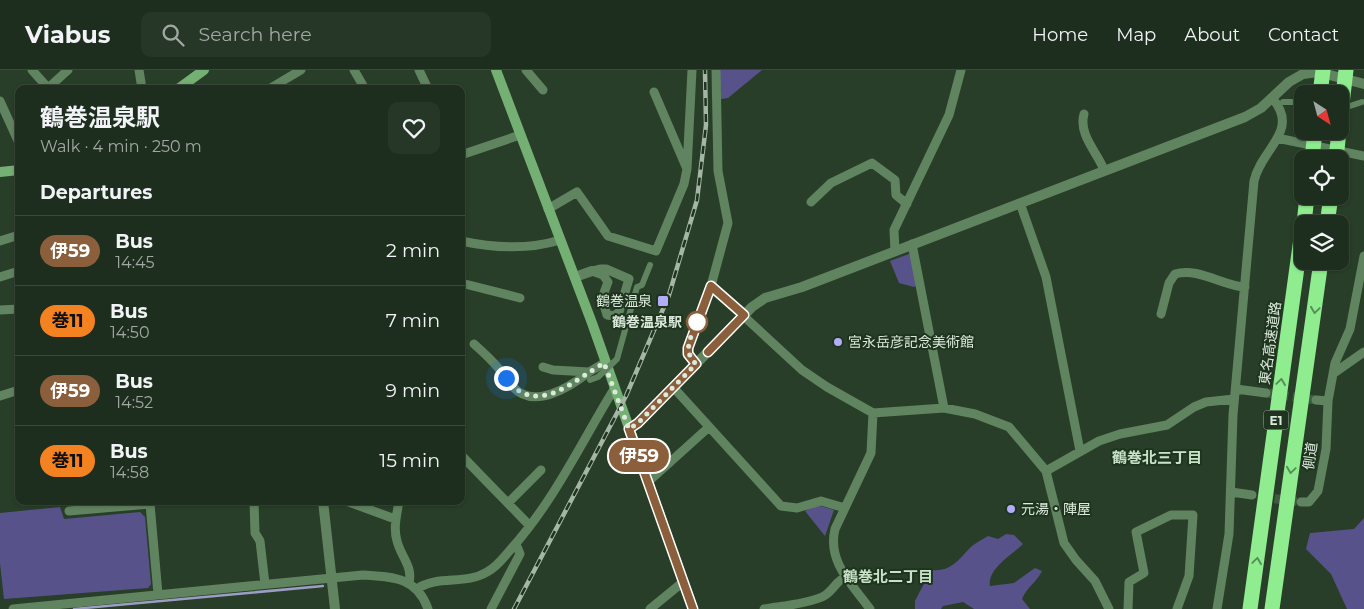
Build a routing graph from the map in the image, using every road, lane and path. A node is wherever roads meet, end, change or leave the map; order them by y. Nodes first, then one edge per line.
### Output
1 (32, 70) edge
2 (68, 70) edge
3 (139, 70) edge
4 (204, 70) edge
5 (301, 70) edge
6 (354, 70) edge
7 (420, 70) edge
8 (496, 70) edge
9 (526, 70) edge
10 (692, 70) edge
11 (716, 70) edge
12 (960, 70) edge
13 (1322, 70) edge
14 (1346, 70) edge
15 (1303, 72) edge
16 (1364, 84) edge
17 (44, 85) edge
18 (51, 85) edge
19 (141, 85) edge
20 (190, 85) edge
21 (276, 85) edge
22 (363, 85) edge
23 (426, 85) edge
24 (1321, 85) edge
25 (1344, 85) edge
26 (543, 90) dead end
27 (654, 92) dead end
28 (1278, 100) junction
29 (0, 101) edge
30 (1294, 101) edge
31 (1362, 102) dead end
32 (1349, 106) edge
33 (1084, 114) dead end
34 (15, 134) edge
35 (520, 135) junction
36 (1277, 138) junction
37 (465, 154) edge
38 (1364, 156) edge
39 (687, 169) junction
40 (15, 170) edge
41 (1104, 170) junction
42 (0, 172) edge
43 (811, 202) dead end
44 (1020, 203) junction
45 (907, 204) junction
46 (548, 209) junction
47 (15, 236) edge
48 (560, 240) junction
49 (0, 241) edge
50 (465, 242) edge
51 (912, 244) junction
52 (895, 250) junction
53 (1364, 256) edge
54 (650, 265) dead end
55 (1297, 270) edge
56 (1320, 270) edge
57 (592, 271) junction
58 (15, 272) edge
59 (616, 272) junction
60 (0, 277) edge
61 (575, 277) junction
62 (608, 282) junction
63 (465, 284) edge
64 (711, 286) junction
65 (1245, 287) junction
66 (520, 298) dead end
67 (15, 309) edge
68 (0, 310) edge
69 (1161, 314) dead end
70 (744, 315) junction
71 (474, 344) dead end
72 (1364, 352) edge
73 (604, 363) junction
74 (696, 364) junction
75 (543, 367) dead end
76 (1334, 373) junction
77 (590, 376) junction
78 (674, 387) junction
79 (614, 389) junction
80 (15, 391) edge
81 (1266, 393) tunnel mouth
82 (1235, 394) junction
83 (0, 396) edge
84 (1316, 400) tunnel mouth
85 (1328, 402) junction
86 (944, 408) junction
87 (873, 413) junction
88 (709, 427) junction
89 (629, 429) junction
90 (1080, 451) junction
91 (465, 460) edge
92 (540, 470) dead end
93 (1046, 471) junction
94 (648, 482) junction
95 (1231, 492) junction
96 (1252, 495) tunnel mouth
97 (1300, 502) tunnel mouth
98 (508, 503) junction
99 (101, 505) edge
100 (150, 505) edge
101 (254, 505) edge
102 (323, 505) edge
103 (357, 505) edge
104 (398, 505) edge
105 (845, 508) junction
106 (69, 511) dead end
107 (395, 519) junction
108 (530, 526) junction
109 (516, 544) junction
110 (332, 577) junction
111 (846, 577) junction
112 (683, 582) junction
113 (409, 583) junction
114 (265, 584) junction
115 (418, 588) junction
116 (158, 594) junction
117 (46, 608) edge
118 (12, 609) edge
119 (335, 609) edge
120 (428, 609) edge
121 (491, 609) edge
122 (650, 609) edge
123 (694, 609) edge
124 (764, 609) edge
125 (870, 609) edge
126 (1108, 609) edge
127 (1128, 609) edge
128 (1177, 609) edge
129 (1216, 609) edge
130 (1250, 609) edge
131 (1272, 609) edge

1 - 17 street
2 - 18 street
3 - 19 street
4 - 20 main road
5 - 21 street
6 - 22 street
7 - 23 street
8 - 35 main road
9 - 26 street
10 - 39 street
11 - 64 street
12 - 45 street
13 - 24 highway, bridge
14 - 25 highway, bridge
15 - 16 street
15 - 28 street
27 - 39 street
28 - 30 street
28 - 36 street
28 - 41 street
29 - 34 street
31 - 32 street
33 - 41 street
35 - 37 street
35 - 46 main road
36 - 38 street
36 - 65 street
39 - 46 street
40 - 42 main road
41 - 44 street
43 - 45 street
44 - 51 street
44 - 90 street
45 - 52 street
46 - 48 main road
47 - 49 street
48 - 50 street
48 - 61 main road
51 - 52 street
51 - 86 street
52 - 70 street
53 - 76 street
54 - 77 street, bridge
130 -> 55 highway, 東名高速道路 / E1
56 -> 131 highway, E1
57 - 59 street
57 - 61 street
57 - 62 street
58 - 60 street
59 - 62 street
59 - 62 street
61 - 73 main road
63 - 66 street
64 - 70 street
64 - 74 street
65 - 69 street
65 - 82 street
67 - 68 street
70 - 74 street
70 - 87 street
71 - 77 street
72 - 76 street
73 - 77 street
73 - 79 main road
74 - 78 street
75 - 77 street
76 - 85 street
78 - 88 street
78 - 89 street
79 - 89 main road
79 - 108 street
80 - 83 street
81 - 82 street
82 - 90 street
82 - 95 street
84 - 85 street
85 - 97 street, 側道
86 - 87 street
86 - 93 street
87 - 105 street
88 - 94 street
88 - 105 street
89 - 94 main road
90 - 93 street
91 - 98 street
92 - 98 street
93 - 126 street
94 - 112 main road
95 - 96 street
95 - 129 street
98 - 108 street
99 - 106 street
100 - 116 street
101 - 114 street
102 - 110 street
103 - 107 street
104 - 107 street
105 - 111 street
107 - 113 street
108 - 109 street
109 - 115 street
109 - 121 street
110 - 113 street
110 - 114 street
110 - 119 street
111 - 124 street
111 - 125 street
112 - 122 street
112 - 123 main road
113 - 115 street
114 - 116 street
115 - 120 street
116 - 117 street
117 - 118 street
127 - 128 street

